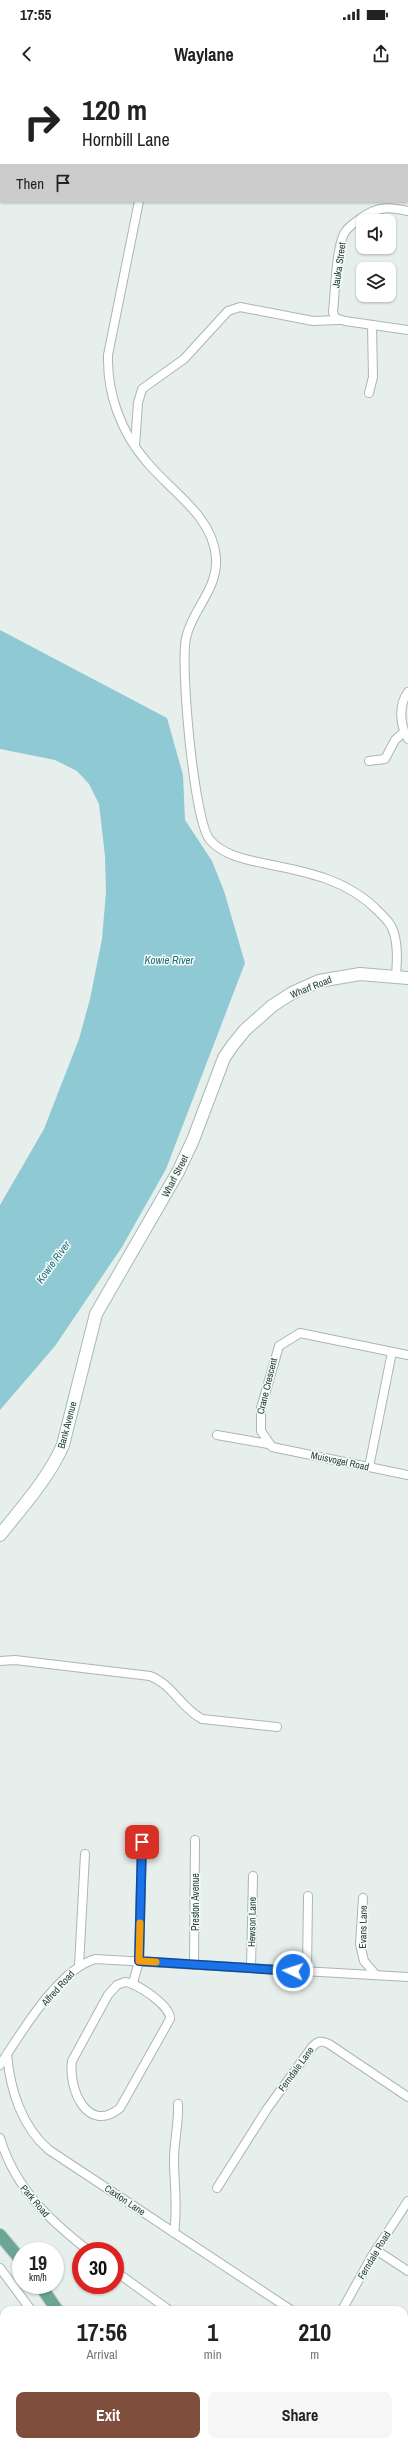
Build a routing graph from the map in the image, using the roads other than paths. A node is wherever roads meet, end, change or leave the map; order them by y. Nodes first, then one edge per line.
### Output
1 (140, 202) edge
2 (408, 211) edge
3 (338, 320) junction
4 (372, 325) junction
5 (408, 330) edge
6 (368, 393) dead end
7 (135, 446) junction
8 (408, 692) edge
9 (406, 735) edge
10 (369, 762) dead end
11 (402, 977) edge
12 (232, 1046) joint
13 (103, 1299) joint
14 (392, 1352) junction
15 (408, 1355) edge
16 (217, 1435) dead end
17 (270, 1446) junction
18 (369, 1467) junction
19 (408, 1475) edge
20 (0, 1535) edge
21 (0, 1661) edge
22 (277, 1727) dead end
23 (195, 1840) dead end
24 (142, 1842) dead end
25 (85, 1854) dead end
26 (253, 1876) dead end
27 (308, 1896) dead end
28 (363, 1898) dead end
29 (139, 1961) junction
30 (194, 1965) junction
31 (79, 1966) junction
32 (251, 1968) junction
33 (307, 1972) junction
34 (376, 1975) junction
35 (408, 1976) edge
36 (133, 1983) junction
37 (7, 2054) junction
38 (0, 2065) edge
39 (408, 2097) edge
40 (178, 2104) dead end
41 (0, 2138) edge
42 (217, 2188) dead end
43 (408, 2201) edge
44 (174, 2233) junction
45 (0, 2235) edge
46 (79, 2242) edge
47 (12, 2249) edge
48 (376, 2250) junction
49 (0, 2268) edge
50 (408, 2271) edge
51 (124, 2278) edge
52 (46, 2294) edge
53 (28, 2306) edge
54 (54, 2306) edge
55 (163, 2306) edge
56 (284, 2306) edge
57 (344, 2306) edge

1 - 7 street
2 - 3 street, Jauka Street
3 - 4 street
3 - 7 street
4 - 5 street
4 - 6 street
7 - 11 street
8 - 9 street
9 - 10 street
11 - 12 street, Wharf Road
12 - 13 street, Wharf Street
13 - 20 street, Bank Avenue
14 - 15 street, Crane Crescent
14 - 17 street, Crane Crescent
14 - 18 street
16 - 17 street, Muisvogel Road
17 - 18 street, Muisvogel Road
18 - 19 street, Muisvogel Road
21 - 22 street
23 - 30 street, Preston Avenue
24 - 29 street
25 - 31 street
26 - 32 street, Hewson Lane
27 - 33 street
28 - 34 street, Evans Lane
29 - 30 street, Alfred Road
29 - 31 street, Alfred Road
29 - 36 street
30 - 32 street, Alfred Road
31 - 37 street, Alfred Road
32 - 33 street, Alfred Road
33 - 34 street, Alfred Road
34 - 35 street, Alfred Road
36 - 36 street
37 - 38 street, Alfred Road
37 - 44 street, Caxton Lane
39 - 42 street, Ferndale Lane
40 - 44 street
41 - 46 street, Park Road
43 - 48 street, Ferndale Road
44 - 56 street, Caxton Lane
45 - 47 main road
48 - 50 street
48 - 57 street, Ferndale Road
49 - 53 street
51 - 55 street
52 - 54 main road

